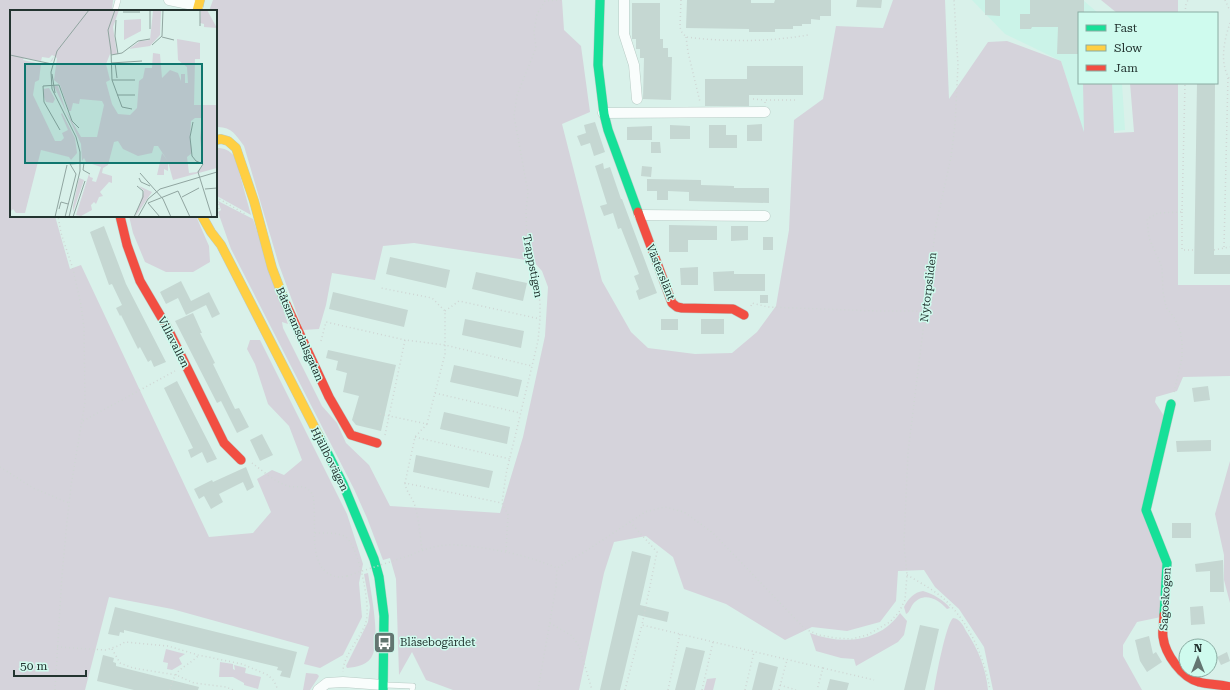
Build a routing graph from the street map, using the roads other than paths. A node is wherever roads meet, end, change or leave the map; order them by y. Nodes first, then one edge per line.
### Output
1 (118, 0) edge
2 (169, 0) edge
3 (600, 0) edge
4 (624, 0) edge
5 (193, 5) edge
6 (116, 10) edge
7 (637, 99) dead end
8 (765, 112) road end
9 (603, 113) junction
10 (217, 140) edge
11 (639, 215) junction
12 (765, 216) dead end
13 (120, 217) edge
14 (203, 217) edge
15 (212, 217) edge
16 (221, 245) junction
17 (744, 315) dead end
18 (1171, 404) road end
19 (378, 443) road end
20 (241, 460) road end
21 (383, 687) edge
22 (1230, 687) edge
23 (318, 690) edge
24 (412, 690) edge

1 - 6 lane
2 - 5 street
3 - 9 street, Västerslänt
4 - 7 street
8 - 9 street
9 - 11 street, Västerslänt
10 - 19 street, Båtsmansdalsgatan
11 - 12 street
11 - 17 street, Västerslänt
13 - 20 street, Villavallen
14 - 16 street, Hjällbovägen
15 - 16 street, Hjällbovägen
16 - 21 street, Hjällbovägen
18 - 22 street, Sagoskogen
21 - 23 street
21 - 24 lane

